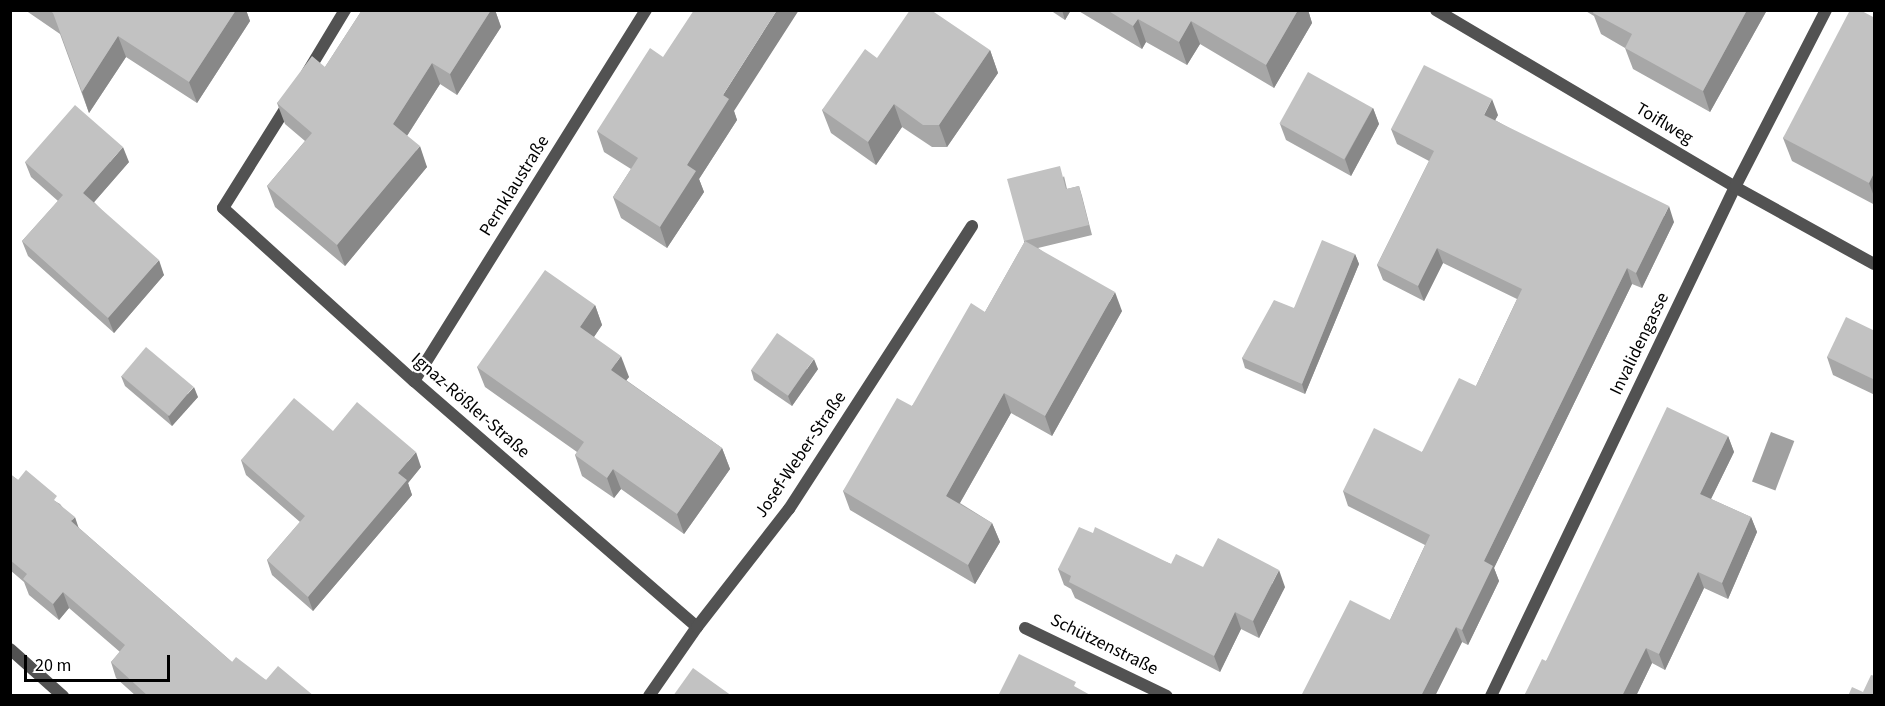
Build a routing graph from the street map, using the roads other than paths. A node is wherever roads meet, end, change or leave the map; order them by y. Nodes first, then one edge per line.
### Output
1 (345, 10) edge
2 (646, 10) edge
3 (1436, 10) edge
4 (1826, 10) edge
5 (1735, 187) junction
6 (972, 226) dead end
7 (1875, 264) edge
8 (414, 381) junction
9 (697, 627) junction
10 (1025, 628) dead end
11 (10, 649) edge
12 (63, 696) edge
13 (649, 696) edge
14 (1167, 696) edge
15 (1491, 696) edge

1 - 8 street, Ignaz-Rößler-Straße
2 - 8 street, Pernklaustraße
3 - 5 street, Toiflweg
4 - 5 street, Invalidengasse
5 - 7 street, Toiflweg
5 - 15 street, Invalidengasse
6 - 9 street, Josef-Weber-Straße
8 - 9 street, Ignaz-Rößler-Straße
9 - 13 street, Josef-Weber-Straße
10 - 14 street, Schützenstraße
11 - 12 street

